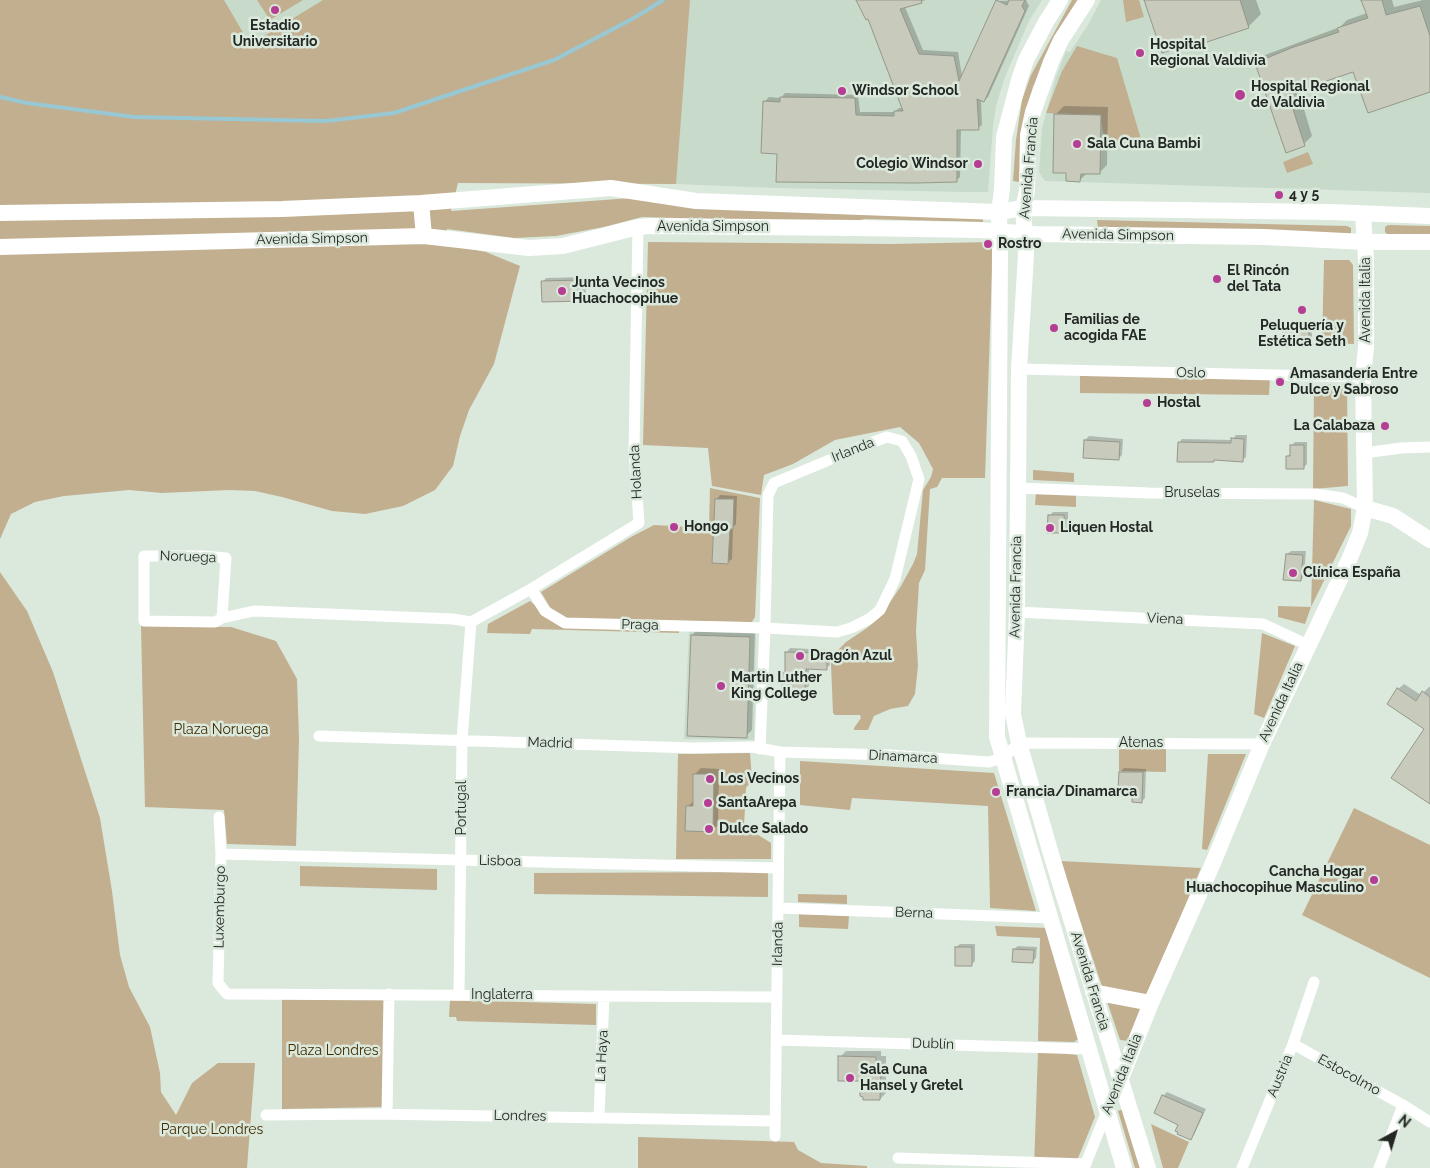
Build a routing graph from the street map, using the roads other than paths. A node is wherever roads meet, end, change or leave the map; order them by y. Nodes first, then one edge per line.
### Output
1 (1060, 0) edge
2 (1088, 0) edge
3 (421, 203) junction
4 (1023, 208) junction
5 (999, 212) junction
6 (0, 213) edge
7 (1363, 214) junction
8 (1430, 216) edge
9 (638, 227) junction
10 (999, 231) junction
11 (1025, 232) junction
12 (424, 236) junction
13 (1364, 242) junction
14 (1430, 242) edge
15 (0, 247) edge
16 (1019, 369) junction
17 (1363, 377) junction
18 (1430, 447) edge
19 (1364, 453) junction
20 (1017, 488) junction
21 (1365, 508) junction
22 (1430, 540) edge
23 (531, 589) junction
24 (1017, 612) junction
25 (222, 618) junction
26 (471, 622) junction
27 (765, 628) junction
28 (1308, 645) junction
29 (319, 736) dead end
30 (462, 740) junction
31 (1019, 743) junction
32 (1262, 744) junction
33 (760, 749) junction
34 (780, 752) junction
35 (1002, 758) junction
36 (219, 818) dead end
37 (221, 854) junction
38 (461, 860) junction
39 (778, 868) junction
40 (778, 908) junction
41 (1050, 918) junction
42 (1314, 982) dead end
43 (1093, 992) junction
44 (227, 994) joint
45 (389, 994) junction
46 (459, 995) junction
47 (604, 996) junction
48 (777, 997) junction
49 (1151, 1003) junction
50 (777, 1040) junction
51 (1293, 1044) junction
52 (1090, 1049) junction
53 (1120, 1080) junction
54 (1403, 1105) junction
55 (1107, 1111) junction
56 (387, 1114) junction
57 (266, 1115) dead end
58 (599, 1117) junction
59 (775, 1121) junction
60 (1430, 1122) edge
61 (775, 1136) dead end
62 (898, 1158) dead end
63 (1085, 1166) edge
64 (1124, 1168) edge
65 (1148, 1168) edge
66 (1242, 1168) edge
67 (1379, 1168) edge

1 - 5 main road, Avenida Francia
2 - 4 main road, Avenida Francia
3 - 5 main road, Avenida Simpson
3 - 6 main road, Avenida Simpson
3 - 12 main road
4 - 5 main road, Avenida Simpson
4 - 7 main road, Avenida Simpson
4 - 11 main road, Avenida Francia
5 - 10 main road, Avenida Francia
7 - 8 main road, Avenida Simpson
7 - 13 main road, Avenida Italia
9 - 10 main road, Avenida Simpson
9 - 12 main road, Avenida Simpson
9 - 23 street, Holanda
10 - 11 main road, Avenida Simpson
10 - 35 main road, Avenida Francia
11 - 13 main road, Avenida Simpson
11 - 16 main road, Avenida Francia
12 - 15 main road, Avenida Simpson
13 - 14 main road, Avenida Simpson
13 - 17 main road, Avenida Italia
16 - 17 street, Oslo
16 - 20 main road, Avenida Francia
17 - 19 main road, Avenida Italia
18 - 19 street
19 - 21 main road, Avenida Italia
20 - 21 street, Bruselas
20 - 24 main road, Avenida Francia
21 - 22 main road
21 - 28 main road, Avenida Italia
23 - 26 street, Holanda
23 - 27 street, Praga
24 - 28 street, Viena
24 - 31 main road, Avenida Francia
25 - 25 street, Noruega
25 - 26 street, Noruega
26 - 30 street, Portugal
27 - 27 street, Irlanda
27 - 33 street, Irlanda
28 - 32 main road, Avenida Italia
29 - 30 street, Madrid
30 - 33 street, Madrid
30 - 38 street, Portugal
31 - 32 street, Atenas
31 - 35 street
31 - 43 main road, Avenida Francia
32 - 49 main road, Avenida Italia
33 - 34 street, Madrid
34 - 35 street, Dinamarca
34 - 39 street, Irlanda
35 - 41 main road, Avenida Francia
36 - 37 street, Luxemburgo
37 - 38 street, Lisboa
37 - 44 street, Luxemburgo
38 - 39 street, Lisboa
38 - 46 street, Portugal
39 - 40 street, Irlanda
40 - 41 street, Berna
40 - 48 street, Irlanda
41 - 52 main road, Avenida Francia
42 - 51 street, Austria
43 - 49 main road
43 - 53 main road, Avenida Francia
44 - 45 street, Inglaterra
45 - 46 street, Inglaterra
45 - 56 street
46 - 47 street, Inglaterra
47 - 48 street, Inglaterra
47 - 58 street, La Haya
48 - 50 street, Irlanda
49 - 53 main road, Avenida Italia
50 - 52 street, Dublín
50 - 59 street, Irlanda
51 - 54 street, Estocolmo
51 - 66 street, Austria
52 - 55 main road, Avenida Francia
53 - 55 main road, Avenida Italia
53 - 65 main road, Avenida Francia
54 - 60 street, Estocolmo
54 - 67 street
55 - 63 street, Avenida Italia
55 - 64 main road, Avenida Francia
56 - 57 street, Londres
56 - 58 street, Londres
58 - 59 street, Londres
59 - 61 street, Irlanda
62 - 63 street

